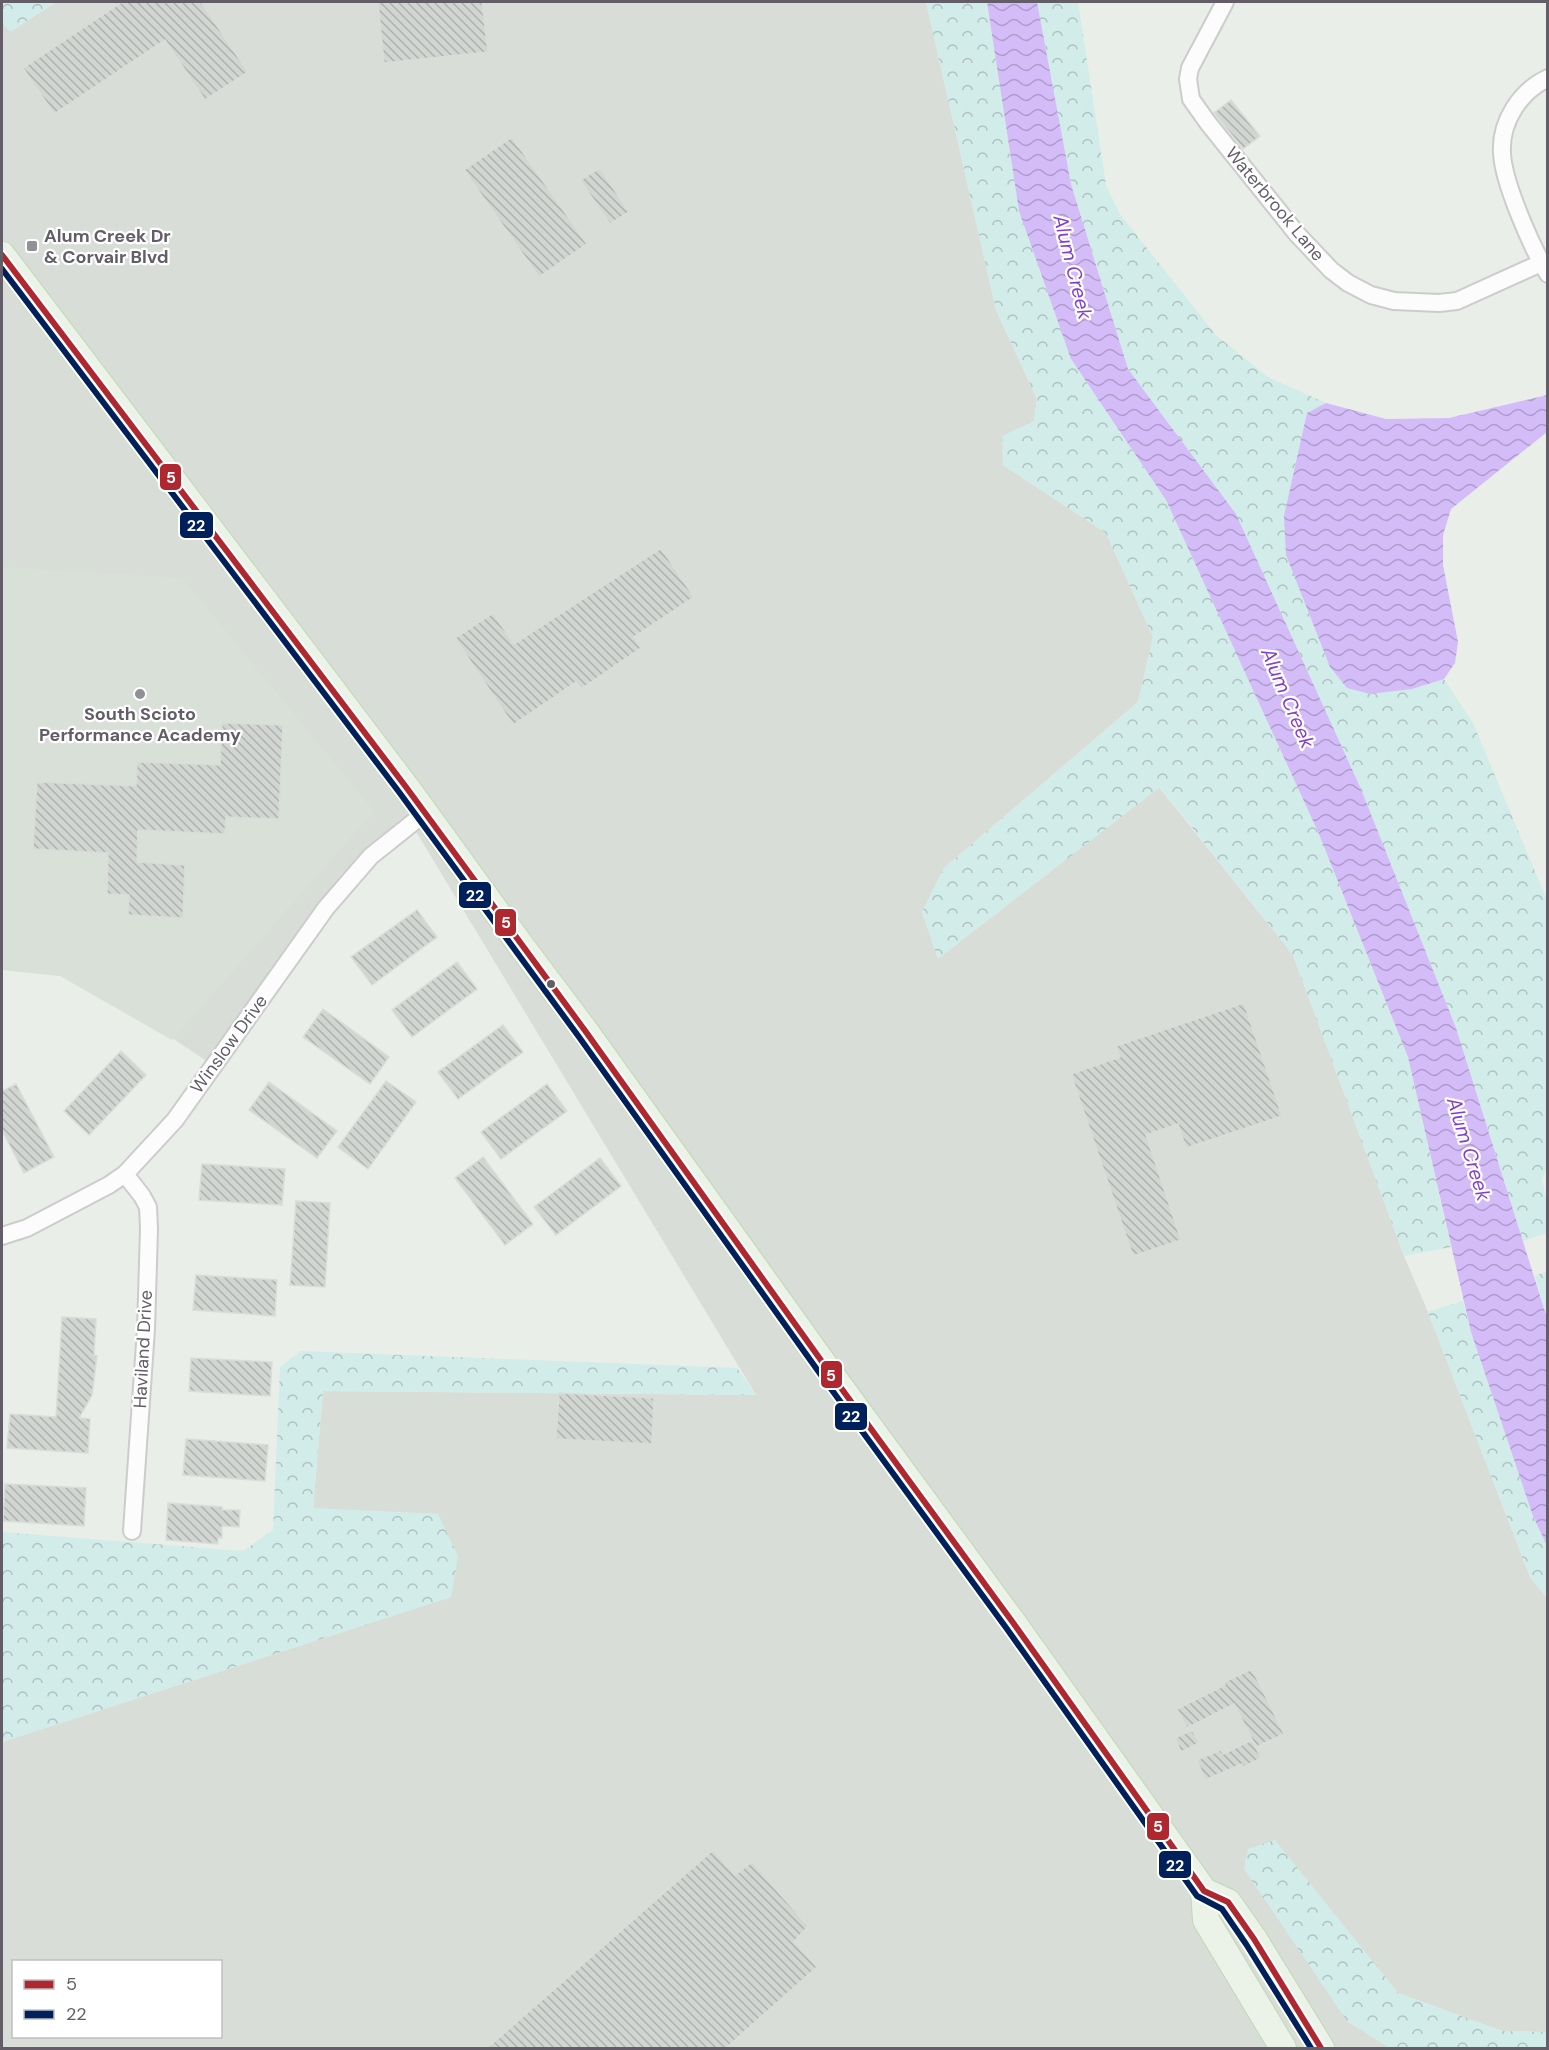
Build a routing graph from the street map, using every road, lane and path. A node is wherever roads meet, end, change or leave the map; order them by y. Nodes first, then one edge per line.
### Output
1 (1225, 2) edge
2 (1548, 78) edge
3 (2, 255) edge
4 (1544, 269) edge
5 (425, 813) junction
6 (124, 1174) junction
7 (2, 1236) edge
8 (132, 1531) dead end
9 (1204, 1891) junction
10 (1283, 2049) edge
11 (1321, 2049) edge

1 - 4 street, Waterbrook Lane
2 - 4 street
3 - 5 main road
5 - 6 street, Winslow Drive
5 - 9 main road
6 - 7 street, Winslow Drive
6 - 8 street, Haviland Drive
9 - 10 main road
9 - 11 main road

